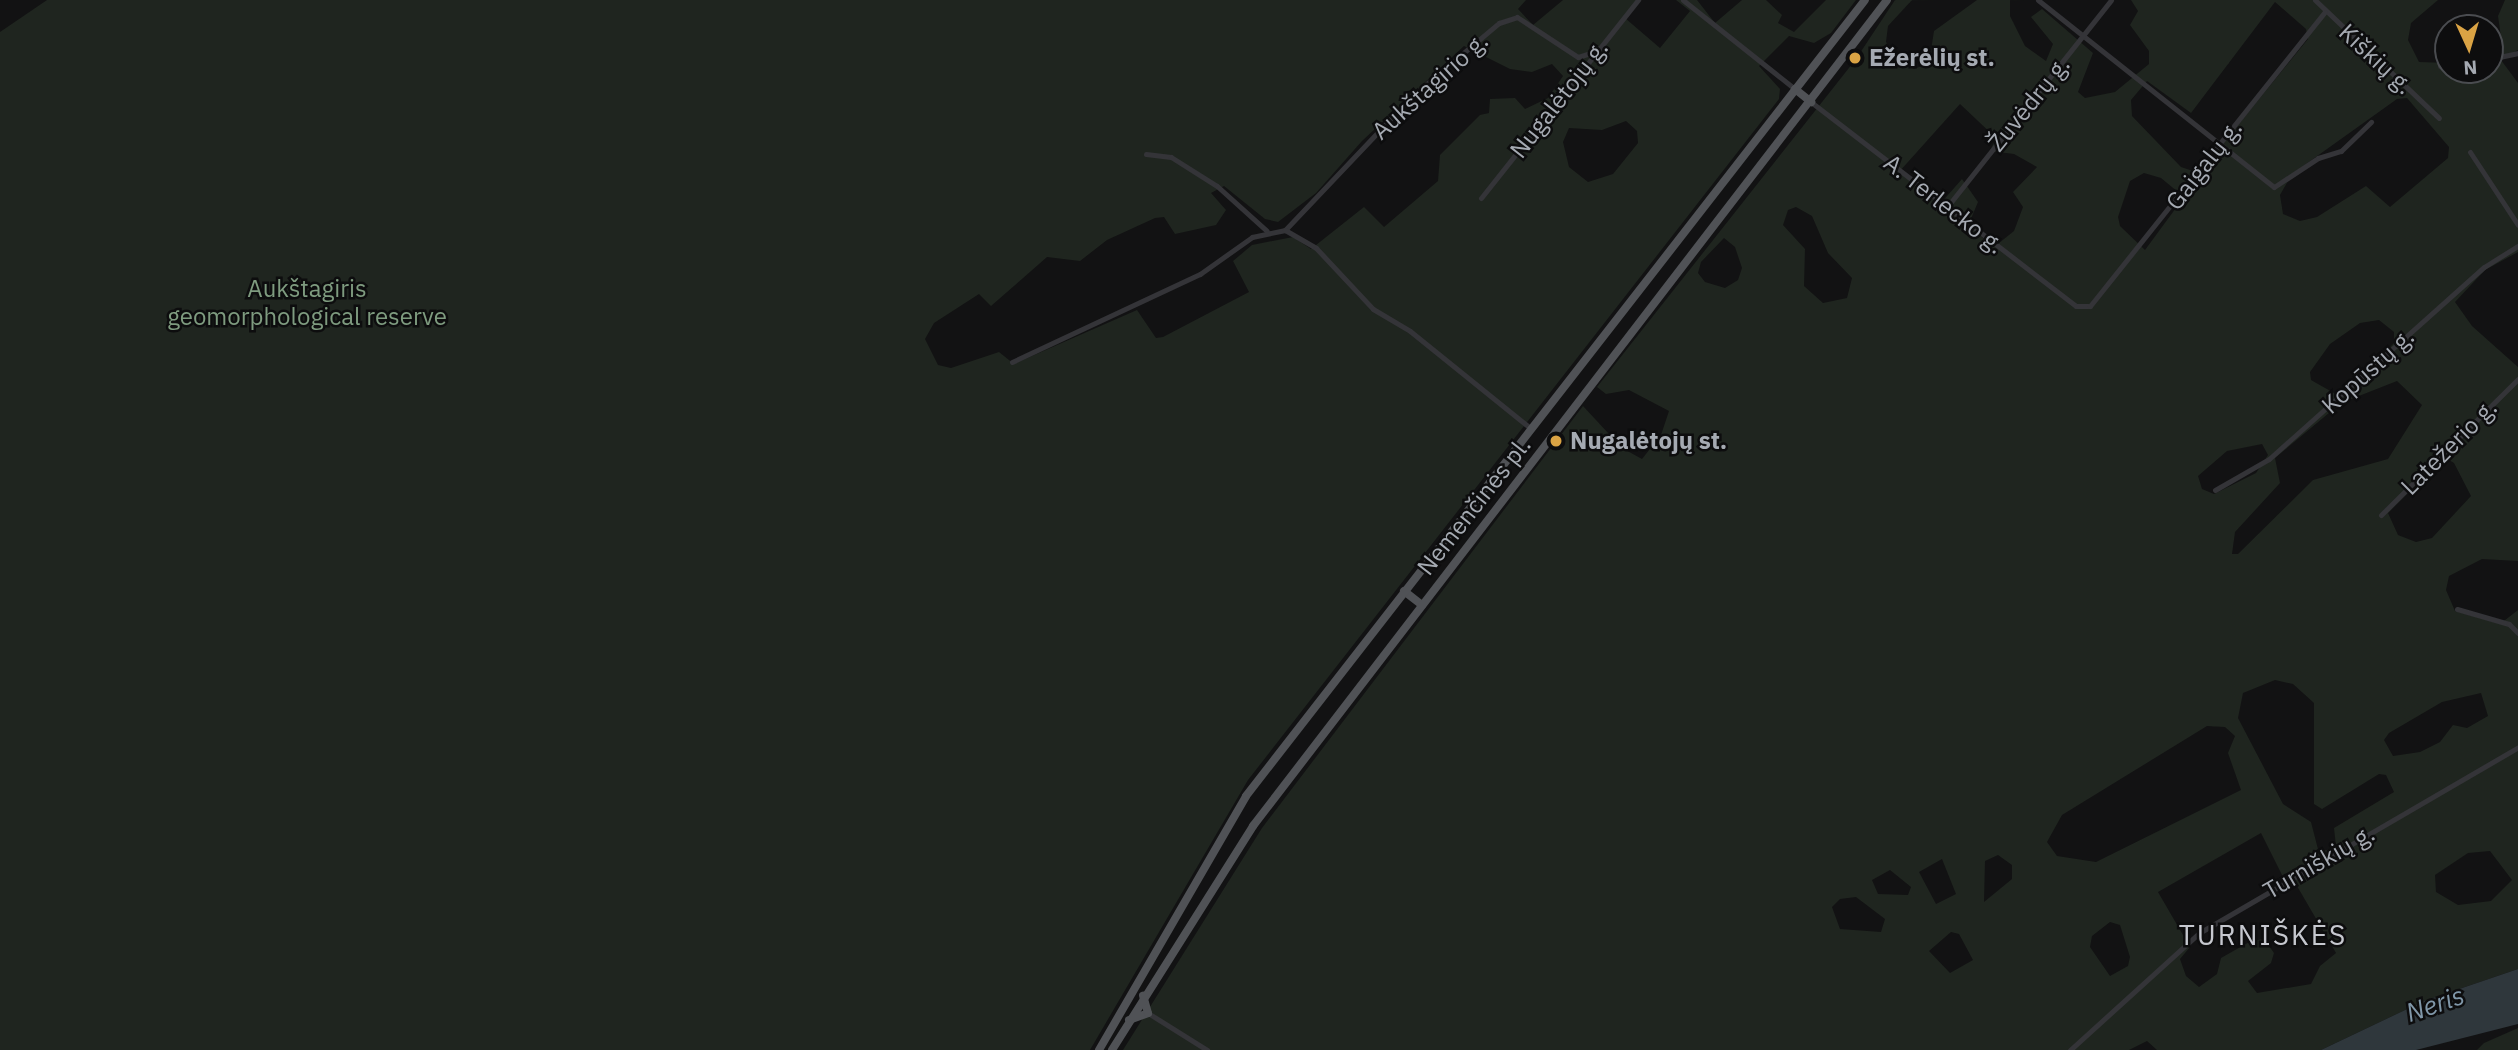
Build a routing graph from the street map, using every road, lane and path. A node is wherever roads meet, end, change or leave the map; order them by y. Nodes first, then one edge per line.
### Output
1 (1638, 0) edge
2 (1683, 0) edge
3 (1865, 0) edge
4 (1887, 0) edge
5 (2038, 0) edge
6 (2111, 0) edge
7 (2315, 0) edge
8 (2325, 12) junction
9 (2084, 35) junction
10 (1596, 51) junction
11 (1795, 89) junction
12 (1811, 102) junction
13 (2439, 118) dead end
14 (2371, 122) dead end
15 (2221, 143) junction
16 (2470, 152) dead end
17 (1146, 154) dead end
18 (1481, 198) dead end
19 (1947, 207) junction
20 (2518, 225) edge
21 (1285, 230) junction
22 (1267, 231) junction
23 (2518, 246) edge
24 (2076, 306) joint
25 (1012, 362) dead end
26 (2518, 379) edge
27 (1530, 428) junction
28 (2215, 490) dead end
29 (2381, 515) dead end
30 (1404, 592) junction
31 (1422, 605) junction
32 (2457, 609) dead end
33 (2518, 633) edge
34 (2518, 747) edge
35 (1166, 934) junction
36 (1177, 940) junction
37 (1143, 996) junction
38 (1148, 1013) junction
39 (1129, 1020) junction
40 (1100, 1050) edge
41 (1112, 1050) edge
42 (1207, 1050) edge
43 (2070, 1050) edge

1 - 10 street, Nugalėtojų g.
2 - 11 street
3 - 11 main road, Nemenčinės pl.
4 - 12 main road, Nemenčinės pl.
5 - 9 street
6 - 9 street, Žuvėdrų g.
7 - 8 street, Kiškių g.
8 - 13 street, Kiškių g.
8 - 15 street, Gaigalų g.
9 - 15 street
9 - 19 street, Žuvėdrų g.
10 - 18 street, Nugalėtojų g.
10 - 21 street, Aukštagirio g.
11 - 12 main road
11 - 27 main road, Nemenčinės pl.
12 - 19 street, A. Terlecko g.
12 - 31 main road, Nemenčinės pl.
14 - 15 street
15 - 24 street, Gaigalų g.
16 - 20 street
17 - 22 street
19 - 24 street, A. Terlecko g.
21 - 22 street
21 - 27 street
22 - 25 street
23 - 28 street, Kopūstų g.
26 - 29 street, Latežerio g.
27 - 30 main road, Nemenčinės pl.
30 - 31 main road
30 - 35 main road, Nemenčinės pl.
31 - 36 main road, Nemenčinės pl.
32 - 33 street
34 - 43 street, Turniškių g.
35 - 36 main road
35 - 40 main road, Nemenčinės pl.
36 - 37 main road, Nemenčinės pl.
37 - 38 main road
37 - 39 main road, Nemenčinės pl.
38 - 39 main road
38 - 42 street
39 - 41 main road, Nemenčinės pl.

